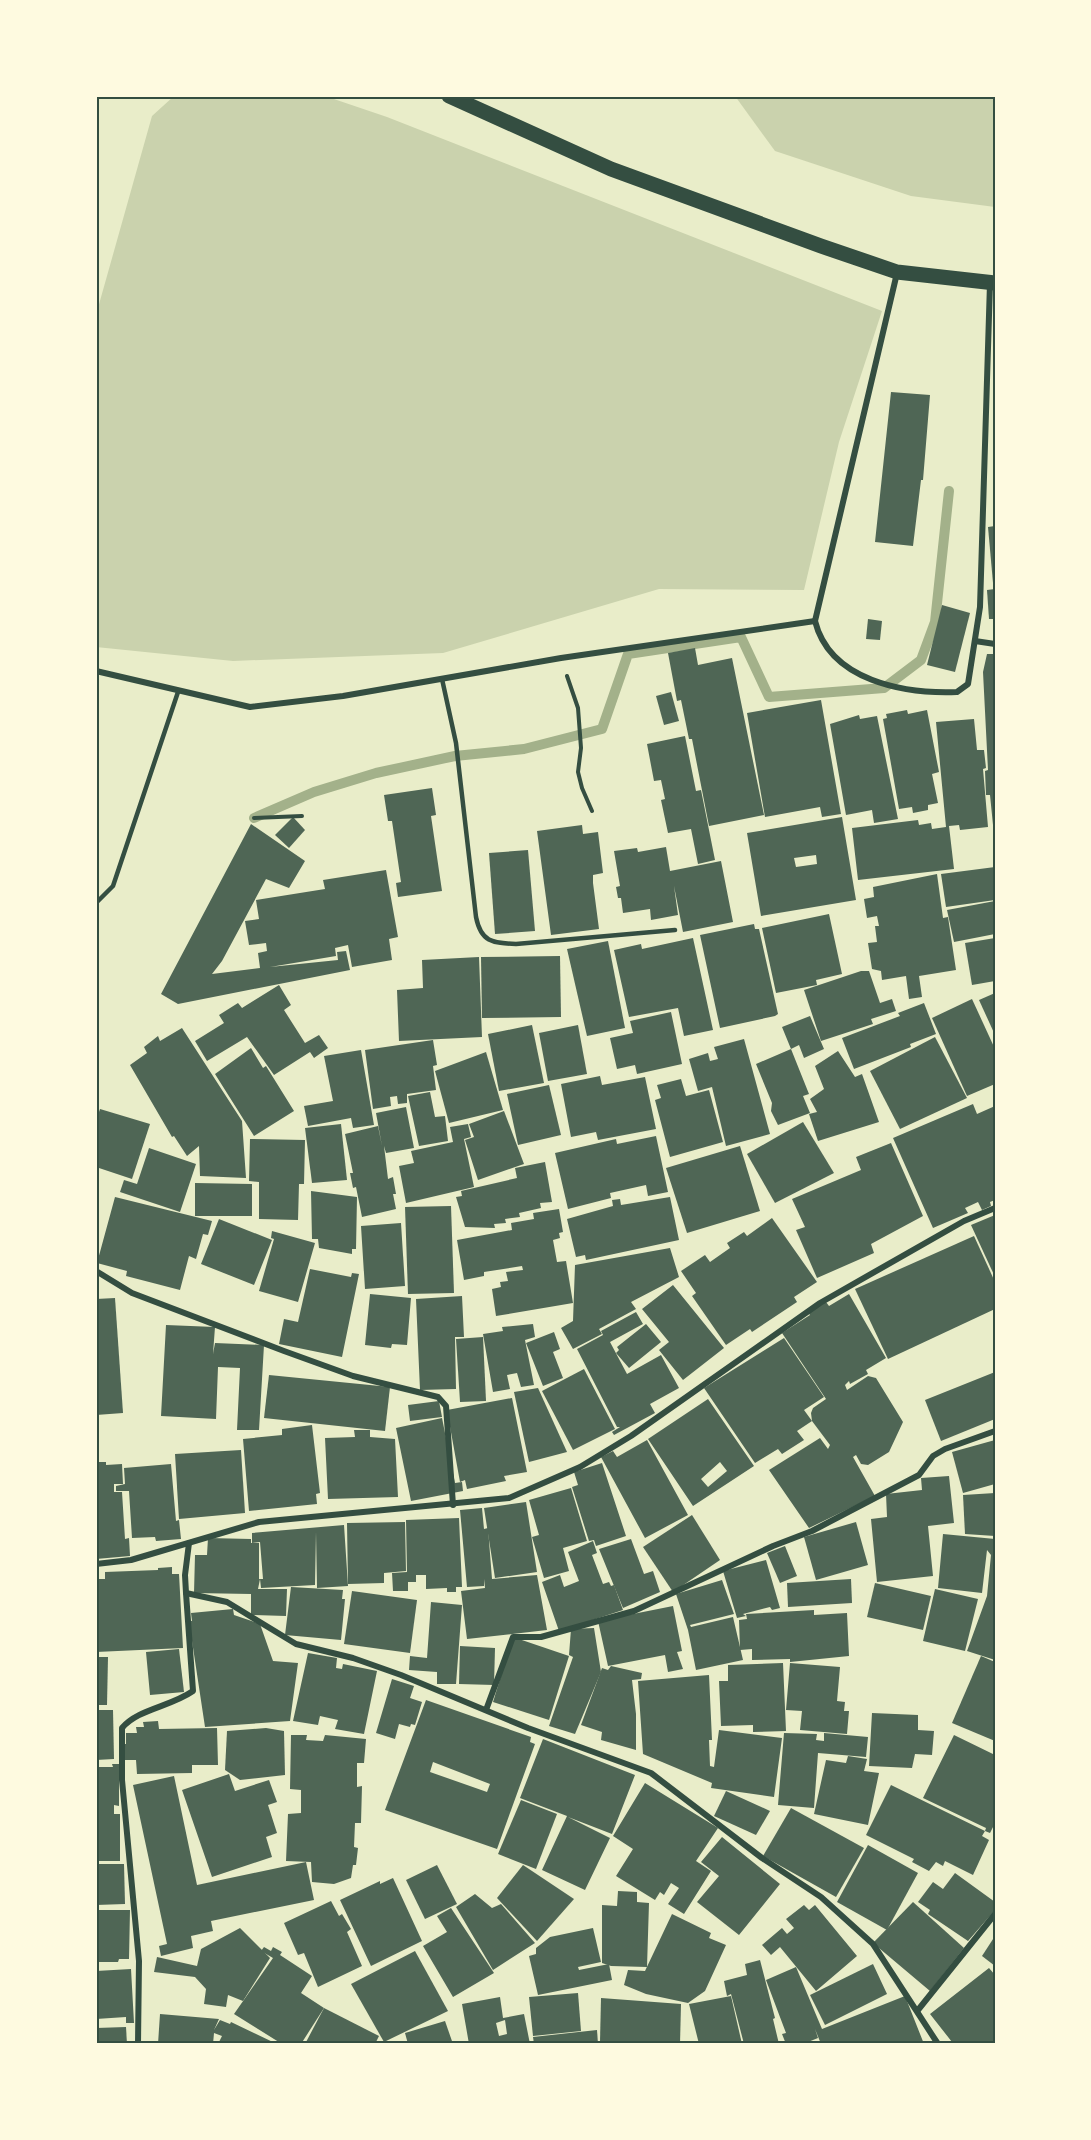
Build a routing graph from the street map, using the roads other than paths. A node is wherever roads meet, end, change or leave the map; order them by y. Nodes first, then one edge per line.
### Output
1 (449, 96) edge
2 (897, 272) junction
3 (993, 283) edge
4 (986, 463) junction
5 (995, 463) edge
6 (815, 621) junction
7 (975, 641) junction
8 (995, 644) edge
9 (96, 671) edge
10 (442, 678) junction
11 (178, 692) junction
12 (96, 903) edge
13 (675, 930) dead end
14 (995, 1208) edge
15 (96, 1271) edge
16 (995, 1431) edge
17 (453, 1505) junction
18 (189, 1543) junction
19 (96, 1564) edge
20 (186, 1593) junction
21 (486, 1710) junction
22 (995, 1914) edge
23 (918, 2010) junction
24 (138, 2044) edge
25 (938, 2044) edge

1 - 2 main road
2 - 3 main road
2 - 6 street
3 - 4 street
4 - 5 street
4 - 7 street
6 - 7 street
6 - 10 street
7 - 8 street
9 - 11 street
10 - 11 street
10 - 13 lane
11 - 12 lane
14 - 17 street
15 - 17 street
16 - 21 street
17 - 18 street
18 - 19 street
18 - 20 street
20 - 21 street
20 - 24 street
21 - 23 street
22 - 23 street
23 - 25 street

